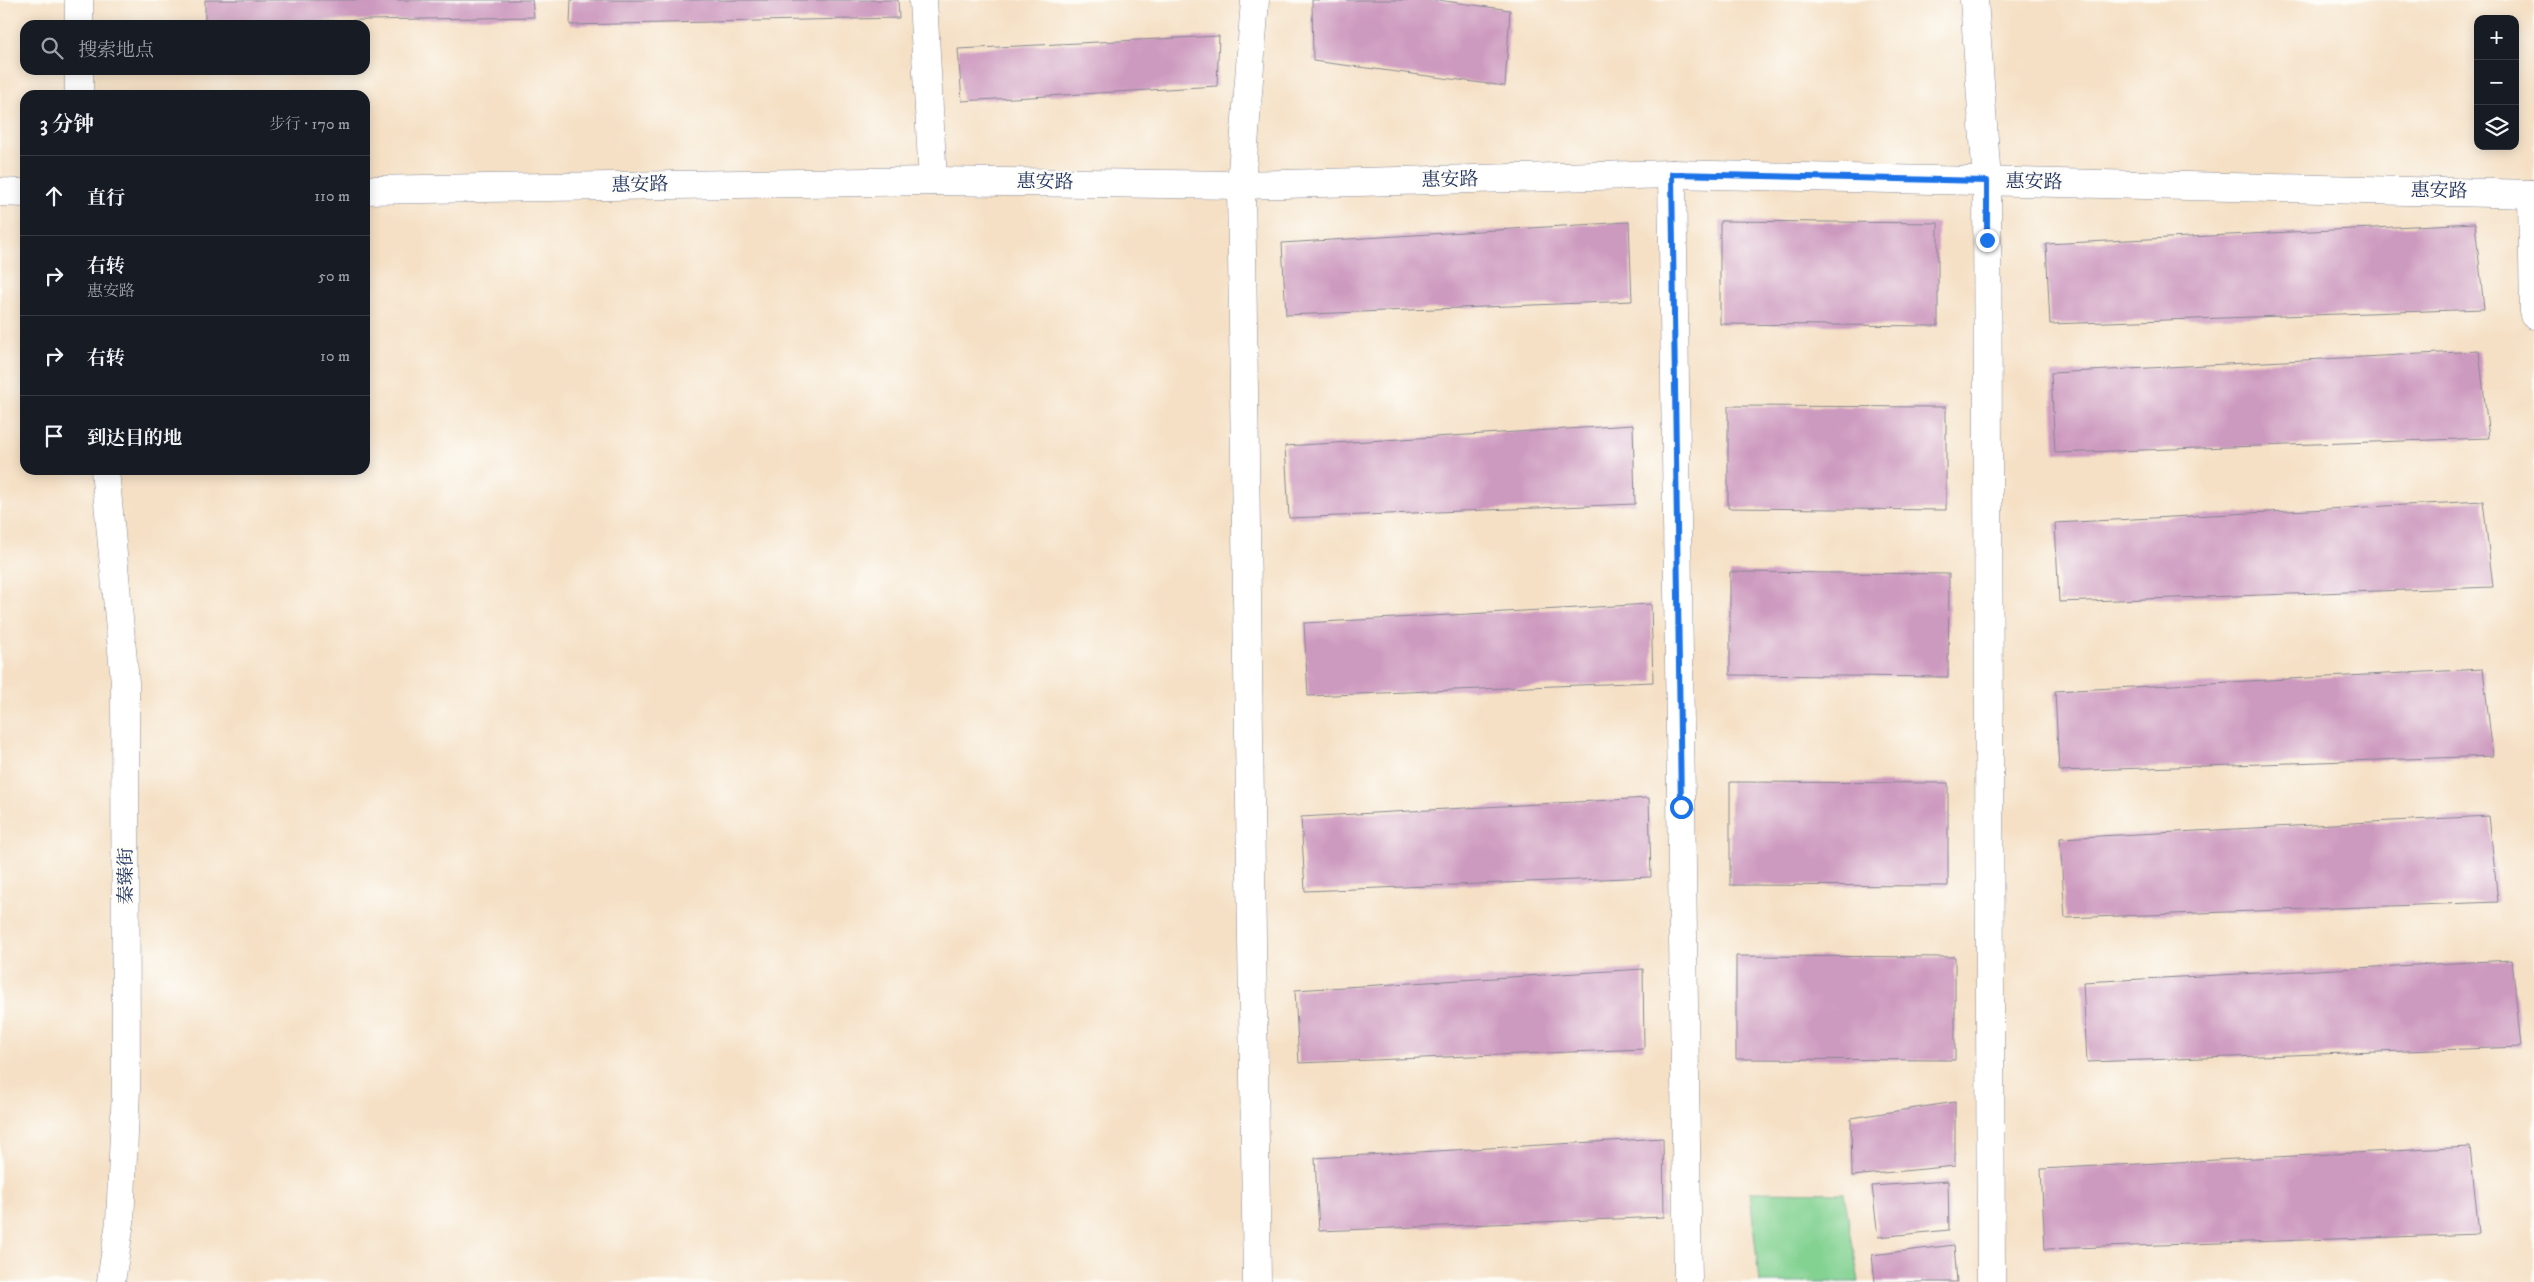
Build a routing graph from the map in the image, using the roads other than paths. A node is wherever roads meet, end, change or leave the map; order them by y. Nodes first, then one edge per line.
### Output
1 (79, 0) edge
2 (923, 0) edge
3 (1255, 0) edge
4 (1974, 0) edge
5 (79, 20) edge
6 (79, 75) edge
7 (79, 90) edge
8 (1672, 174) junction
9 (933, 180) junction
10 (1987, 181) junction
11 (1241, 185) junction
12 (370, 190) edge
13 (0, 192) edge
14 (20, 193) edge
15 (2533, 194) edge
16 (2534, 315) edge
17 (105, 475) edge
18 (111, 1282) edge
19 (1257, 1282) edge
20 (1688, 1282) edge
21 (1991, 1282) edge

1 - 5 street
2 - 9 street
3 - 11 street
4 - 10 street
6 - 7 street
8 - 10 street, 惠安路
8 - 11 street, 惠安路
8 - 20 street
9 - 11 street, 惠安路
9 - 12 street, 惠安路
10 - 15 street, 惠安路
10 - 21 street
11 - 19 street
13 - 14 street
15 - 16 street
17 - 18 street, 秦臻街

